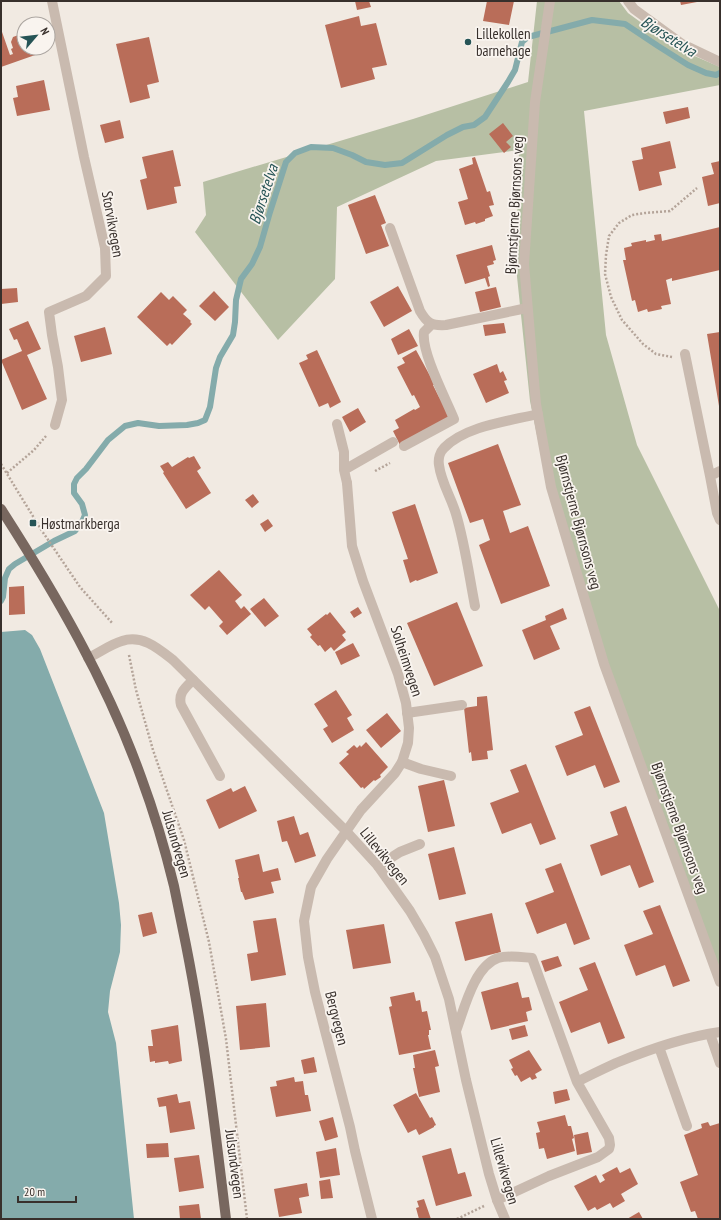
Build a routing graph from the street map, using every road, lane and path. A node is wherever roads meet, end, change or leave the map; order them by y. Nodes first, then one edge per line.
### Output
1 (52, 1) edge
2 (550, 1) edge
3 (628, 1) edge
4 (720, 62) edge
5 (697, 188) dead end
6 (390, 228) dead end
7 (528, 308) junction
8 (432, 324) junction
9 (682, 356) joint
10 (538, 414) junction
11 (336, 424) dead end
12 (55, 425) joint
13 (392, 442) dead end
14 (404, 446) dead end
15 (1, 464) edge
16 (344, 470) junction
17 (720, 471) edge
18 (7, 473) junction
19 (710, 476) junction
20 (1, 508) edge
21 (720, 520) edge
22 (475, 606) dead end
23 (113, 624) dead end
24 (88, 658) junction
25 (193, 680) junction
26 (462, 705) dead end
27 (407, 713) junction
28 (402, 762) junction
29 (220, 776) dead end
30 (451, 776) dead end
31 (346, 831) junction
32 (420, 844) dead end
33 (378, 866) junction
34 (720, 982) edge
35 (456, 1031) junction
36 (715, 1033) edge
37 (659, 1047) junction
38 (720, 1063) edge
39 (577, 1082) junction
40 (687, 1126) dead end
41 (497, 1200) junction
42 (226, 1219) edge
43 (372, 1219) edge
44 (457, 1219) edge
45 (505, 1219) edge

1 - 12 street, Storvikvegen
2 - 7 street, Bjørnstjerne Bjørnsons veg
3 - 4 street
5 - 9 path
6 - 8 street
7 - 8 street
7 - 10 street, Bjørnstjerne Bjørnsons veg
8 - 14 street
9 - 19 street
10 - 22 street
10 - 34 street, Bjørnstjerne Bjørnsons veg
11 - 16 street, Solheimvegen
12 - 18 path
13 - 16 street
15 - 18 path
16 - 27 street, Solheimvegen
17 - 19 street
18 - 23 path
19 - 21 street
20 - 24 main road, Julsundvegen
24 - 25 street, Lillevikvegen
24 - 42 main road, Julsundvegen
25 - 29 street
25 - 31 street, Lillevikvegen
26 - 27 street
27 - 28 street, Solheimvegen
28 - 30 street
28 - 31 street, Solheimvegen
31 - 33 street, Lillevikvegen
31 - 43 street, Bergvegen
32 - 33 street
33 - 35 street, Lillevikvegen
35 - 39 street
35 - 41 street, Lillevikvegen
36 - 37 street
36 - 38 street
37 - 39 street
37 - 40 street
39 - 41 street
41 - 44 path
41 - 45 street, Lillevikvegen

